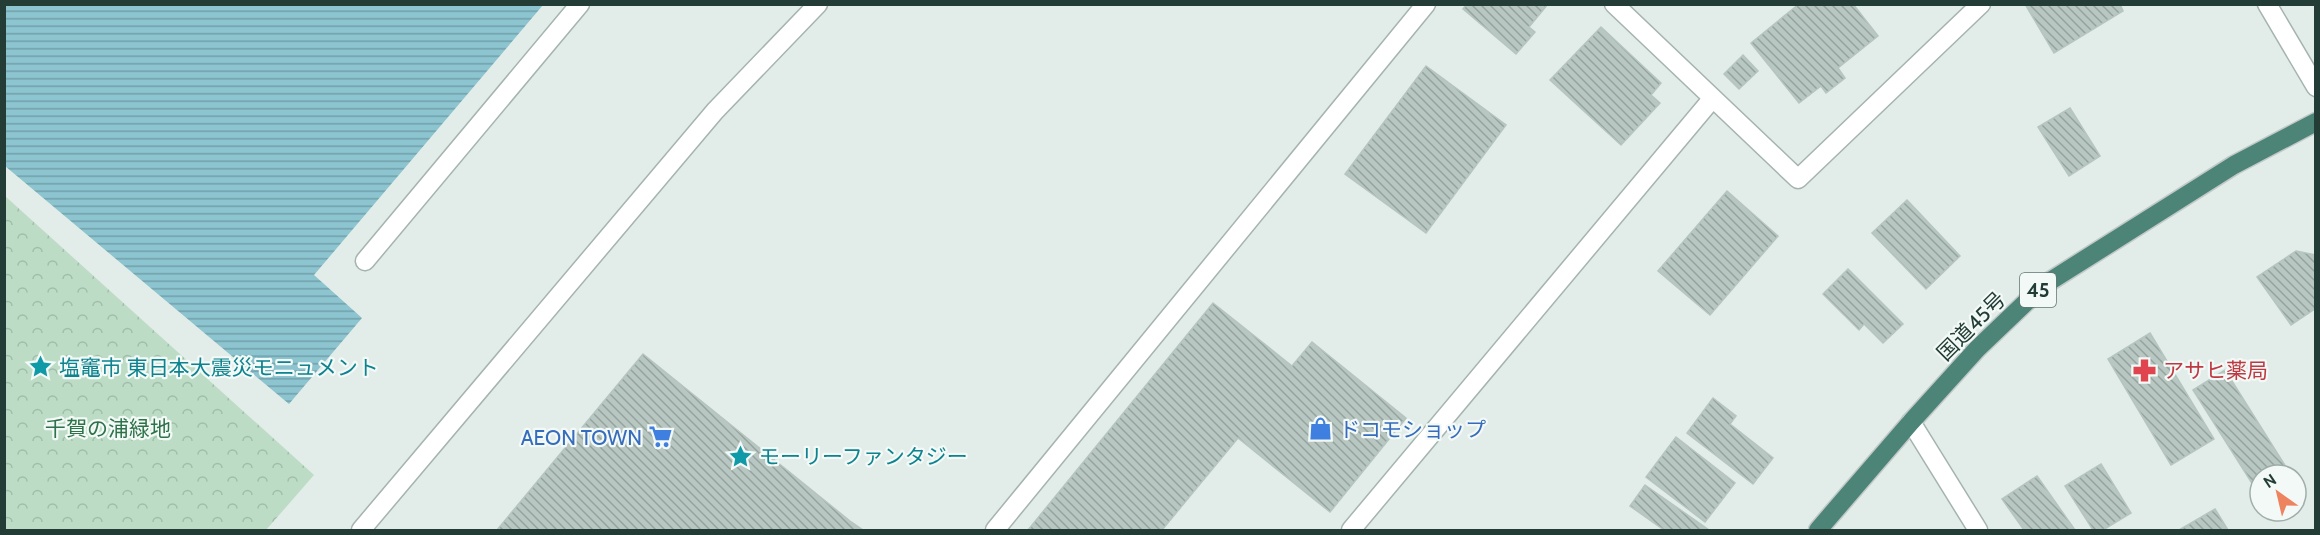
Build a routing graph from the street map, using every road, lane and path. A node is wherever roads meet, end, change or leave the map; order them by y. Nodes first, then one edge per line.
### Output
1 (580, 4) edge
2 (818, 4) edge
3 (1426, 4) edge
4 (1614, 4) edge
5 (1980, 4) edge
6 (2266, 4) edge
7 (2316, 87) edge
8 (1712, 99) junction
9 (2316, 122) edge
10 (365, 261) dead end
11 (1911, 422) junction
12 (361, 531) edge
13 (995, 531) edge
14 (1351, 531) edge
15 (1818, 531) edge
16 (1978, 531) edge

1 - 10 street
2 - 12 street
3 - 13 street
4 - 8 street
5 - 8 street
6 - 7 street
8 - 14 street
9 - 11 highway, 国道45号 / 45
11 - 15 highway, 国道45号 / 45
11 - 16 street

